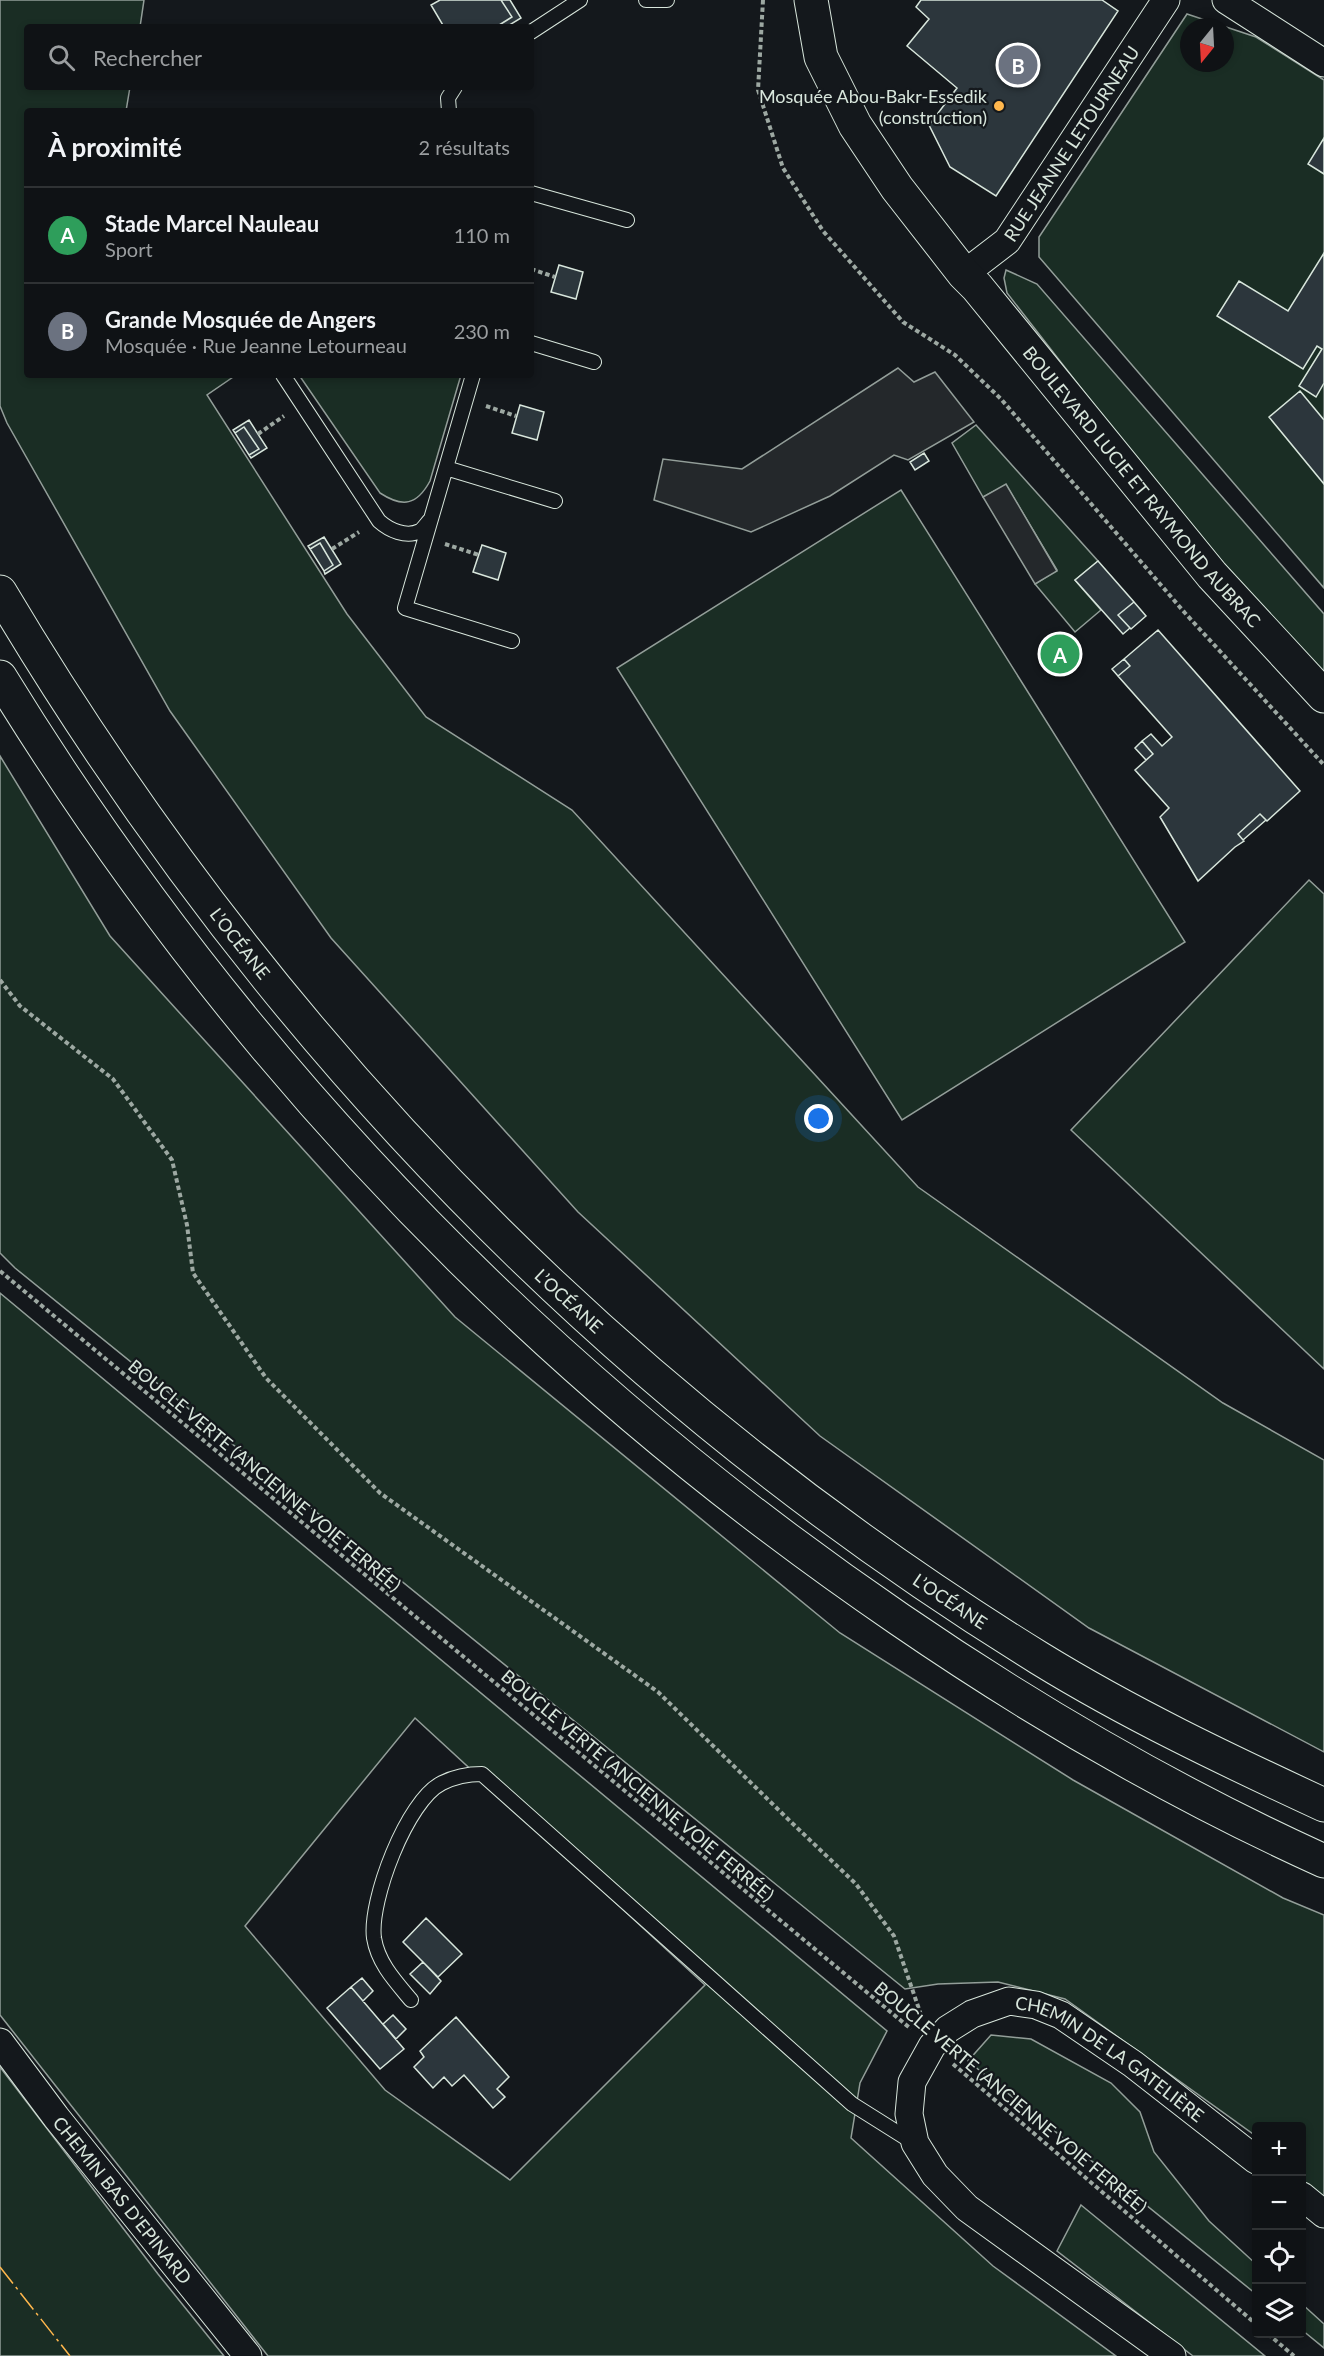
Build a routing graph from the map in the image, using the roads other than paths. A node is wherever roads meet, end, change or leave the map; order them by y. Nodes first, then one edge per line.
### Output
1 (580, 0) edge
2 (646, 0) edge
3 (667, 0) edge
4 (811, 0) edge
5 (1166, 0) edge
6 (1226, 0) edge
7 (534, 30) edge
8 (1324, 63) edge
9 (453, 90) edge
10 (449, 108) edge
11 (534, 194) edge
12 (627, 220) dead end
13 (964, 274) junction
14 (534, 344) edge
15 (594, 362) dead end
16 (285, 378) edge
17 (472, 378) edge
18 (446, 468) junction
19 (555, 501) dead end
20 (431, 519) junction
21 (0, 592) edge
22 (512, 641) dead end
23 (0, 677) edge
24 (1324, 696) edge
25 (1324, 1805) edge
26 (1324, 1861) edge
27 (411, 2000) dead end
28 (0, 2042) edge
29 (915, 2143) junction
30 (1252, 2156) edge
31 (1306, 2199) edge
32 (1324, 2214) edge
33 (248, 2356) edge
34 (1172, 2356) edge

1 - 7 lane
2 - 3 lane
4 - 13 main road, BOULEVARD LUCIE ET RAYMOND AUBRAC
5 - 13 street, RUE JEANNE LETOURNEAU
6 - 8 street
9 - 10 lane
11 - 12 lane
13 - 24 main road, BOULEVARD LUCIE ET RAYMOND AUBRAC
14 - 15 lane
16 - 20 lane
17 - 18 lane
18 - 19 lane
18 - 20 lane
20 - 22 lane
21 - 25 main road, L’OCÉANE
23 - 26 main road
27 - 29 lane
28 - 33 street, CHEMIN BAS D'EPINARD
29 - 30 street, CHEMIN DE LA GATELIÈRE
29 - 34 street, CHEMIN DE LA GATELIÈRE
31 - 32 street

